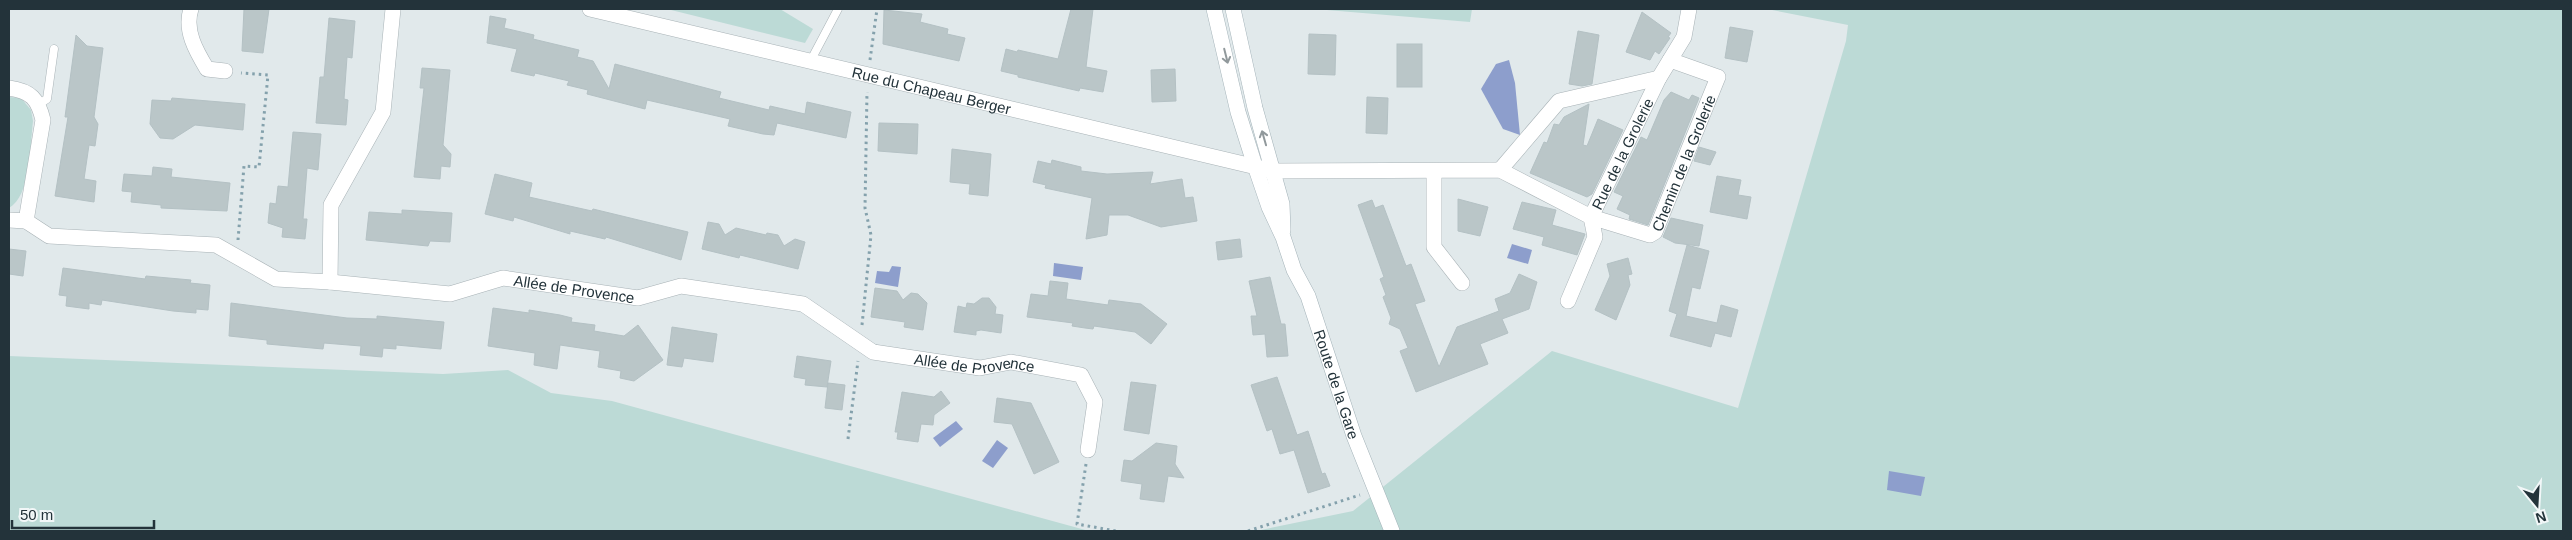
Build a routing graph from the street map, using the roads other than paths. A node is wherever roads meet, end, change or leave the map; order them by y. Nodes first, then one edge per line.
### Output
1 (191, 9) edge
2 (393, 9) edge
3 (591, 9) edge
4 (838, 9) edge
5 (1214, 9) edge
6 (1233, 9) edge
7 (1689, 9) edge
8 (54, 49) dead end
9 (811, 60) junction
10 (1670, 60) junction
11 (225, 71) road end
12 (1659, 78) junction
13 (9, 88) edge
14 (39, 104) junction
15 (1255, 166) junction
16 (1273, 170) junction
17 (1500, 170) junction
18 (1434, 171) junction
19 (1591, 217) junction
20 (9, 220) edge
21 (26, 221) junction
22 (1284, 237) junction
23 (330, 282) junction
24 (1462, 283) dead end
25 (1568, 301) dead end
26 (1088, 450) road end
27 (1392, 531) edge

1 - 11 street
2 - 23 street
3 - 9 street, Rue du Chapeau Berger
4 - 9 lane
5 -> 15 street, Route de la Gare
16 -> 6 street, Route de la Gare
7 - 10 street, Rue de la Grolerie
8 - 14 lane
9 - 15 street, Rue du Chapeau Berger
10 - 12 street, Rue de la Grolerie
10 - 19 street, Chemin de la Grolerie
12 - 17 street, Rue de la Grolerie
12 - 19 street, Rue de la Grolerie
13 - 14 street
14 - 21 street
15 - 16 street, Rue du Chapeau Berger
15 - 22 street, Route de la Gare
16 - 18 street, Rue de la Grolerie
16 - 22 street, Route de la Gare
17 - 18 street, Rue de la Grolerie
17 - 19 street, Rue de la Grolerie
18 - 24 street
19 - 25 street
20 - 21 street
21 - 23 street, Allée de Provence
22 - 27 street, Route de la Gare
23 - 26 street, Allée de Provence

